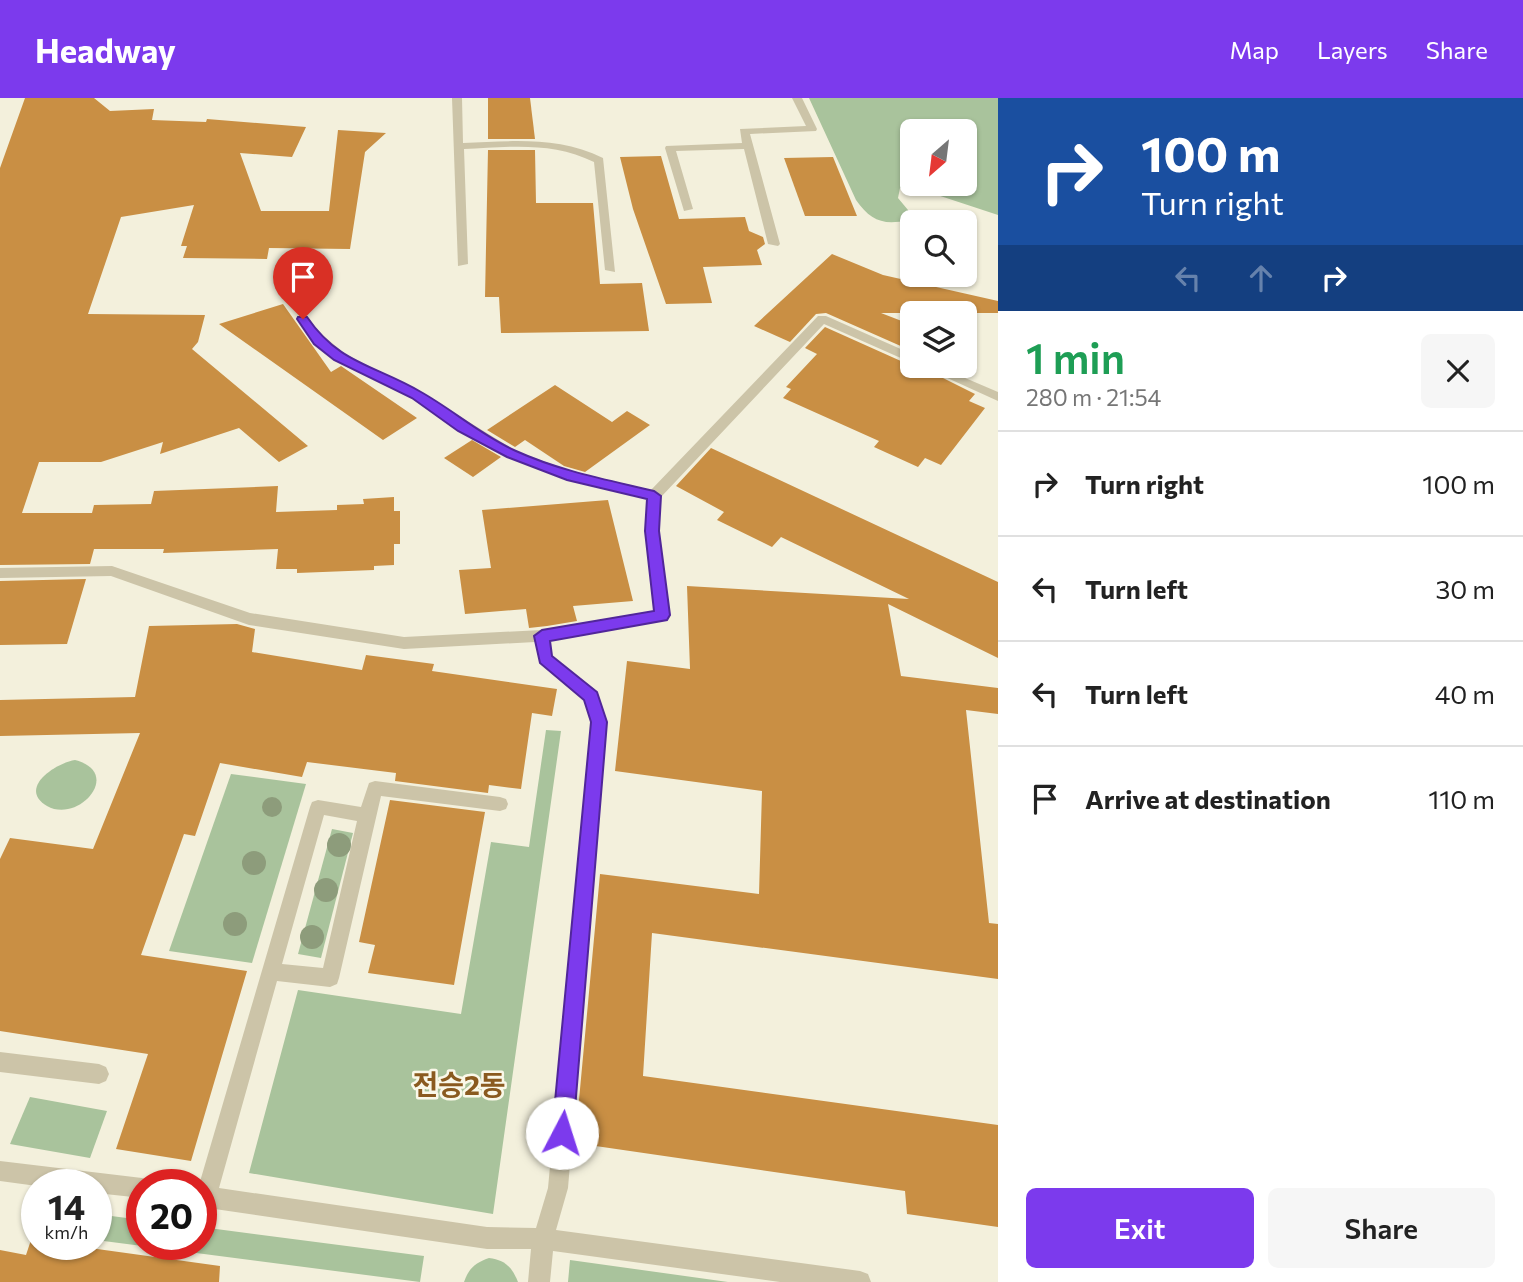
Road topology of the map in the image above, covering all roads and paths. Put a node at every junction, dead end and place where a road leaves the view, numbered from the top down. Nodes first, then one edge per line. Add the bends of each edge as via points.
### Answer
1 (457, 98) edge
2 (797, 98) edge
3 (458, 146) junction
4 (747, 146) junction
5 (688, 209) dead end
6 (774, 244) dead end
7 (462, 264) dead end
8 (611, 270) dead end
9 (303, 319) dead end
10 (900, 354) edge
11 (955, 378) edge
12 (998, 397) edge
13 (654, 496) junction
14 (0, 573) edge
15 (542, 636) junction
16 (500, 804) dead end
17 (367, 815) junction
18 (272, 972) junction
19 (1, 1066) edge
20 (99, 1074) dead end
21 (212, 1169) edge
22 (0, 1171) edge
23 (126, 1186) edge
24 (217, 1198) edge
25 (543, 1239) junction
26 (539, 1282) edge
27 (860, 1282) edge

1 - 3 lane
2 - 4 lane via 812,129 744,131
3 - 7 lane
3 - 8 lane via 560,144 582,149 599,160
4 - 5 lane via 670,148
4 - 6 lane
9 - 13 lane via 318,342 338,357 416,395 511,454 572,476
10 - 13 lane via 822,319
11 - 12 lane
13 - 15 lane via 652,531 662,615
14 - 15 lane via 112,570 249,619 404,643
15 - 25 lane via 545,659 592,696 599,722 558,1188
16 - 17 lane via 375,788
17 - 18 lane via 318,807
17 - 18 lane via 330,978
18 - 21 lane
19 - 20 lane
22 - 23 lane
24 - 25 lane via 487,1238
25 - 26 lane
25 - 27 lane

